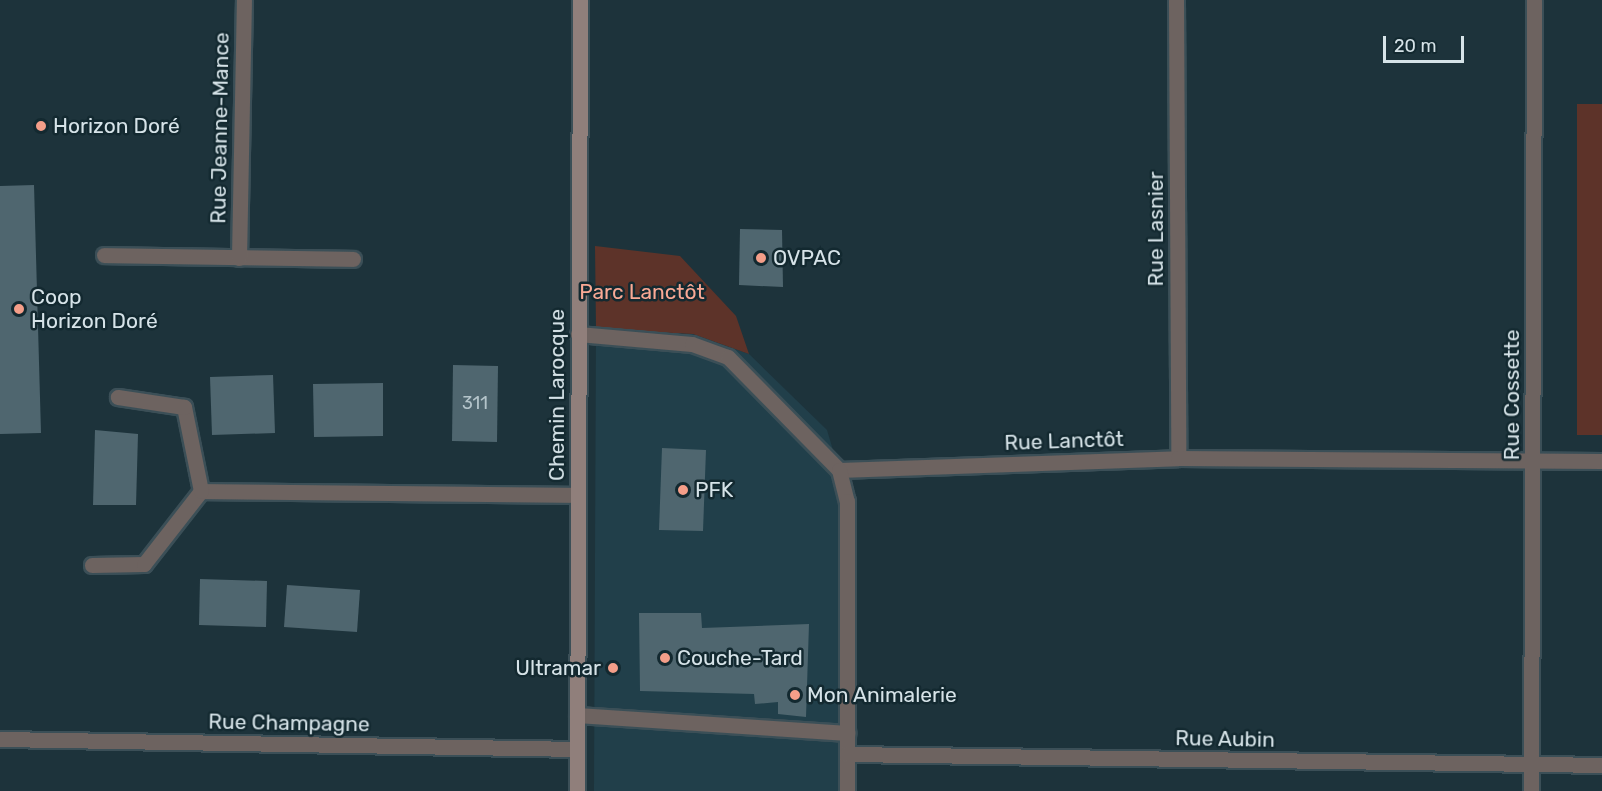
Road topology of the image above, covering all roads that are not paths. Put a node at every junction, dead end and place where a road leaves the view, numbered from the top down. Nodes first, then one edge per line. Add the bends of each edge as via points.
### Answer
1 (244, 0) edge
2 (580, 0) edge
3 (1176, 0) edge
4 (1534, 0) edge
5 (104, 255) dead end
6 (238, 258) junction
7 (352, 260) dead end
8 (578, 334) junction
9 (118, 397) dead end
10 (1178, 458) junction
11 (1532, 461) junction
12 (1602, 461) edge
13 (839, 470) junction
14 (201, 491) junction
15 (578, 495) junction
16 (92, 565) dead end
17 (577, 715) junction
18 (847, 733) junction
19 (0, 740) edge
20 (577, 749) junction
21 (847, 754) junction
22 (1531, 765) junction
23 (1602, 765) edge
24 (577, 791) edge
25 (847, 791) edge
26 (1531, 791) edge

1 - 6 street, Rue Jeanne-Mance
2 - 8 main road, Chemin Larocque
3 - 10 street, Rue Lasnier
4 - 11 street, Rue Cossette
5 - 6 street
6 - 7 street
8 - 13 street via 692,344 728,357
8 - 15 main road, Chemin Larocque
9 - 14 street via 184,407
10 - 11 street, Rue Lanctôt
10 - 13 street, Rue Lanctôt
11 - 12 street, Rue Lanctôt
11 - 22 street, Rue Cossette
13 - 18 street via 847,501
14 - 15 street
14 - 16 street via 144,564
15 - 17 main road, Chemin Larocque
17 - 18 street
17 - 20 main road, Chemin Larocque
18 - 21 street
19 - 20 street, Rue Champagne
20 - 24 main road, Chemin Larocque
21 - 22 street, Rue Aubin
21 - 25 street
22 - 23 street, Rue Aubin
22 - 26 street, Rue Cossette

